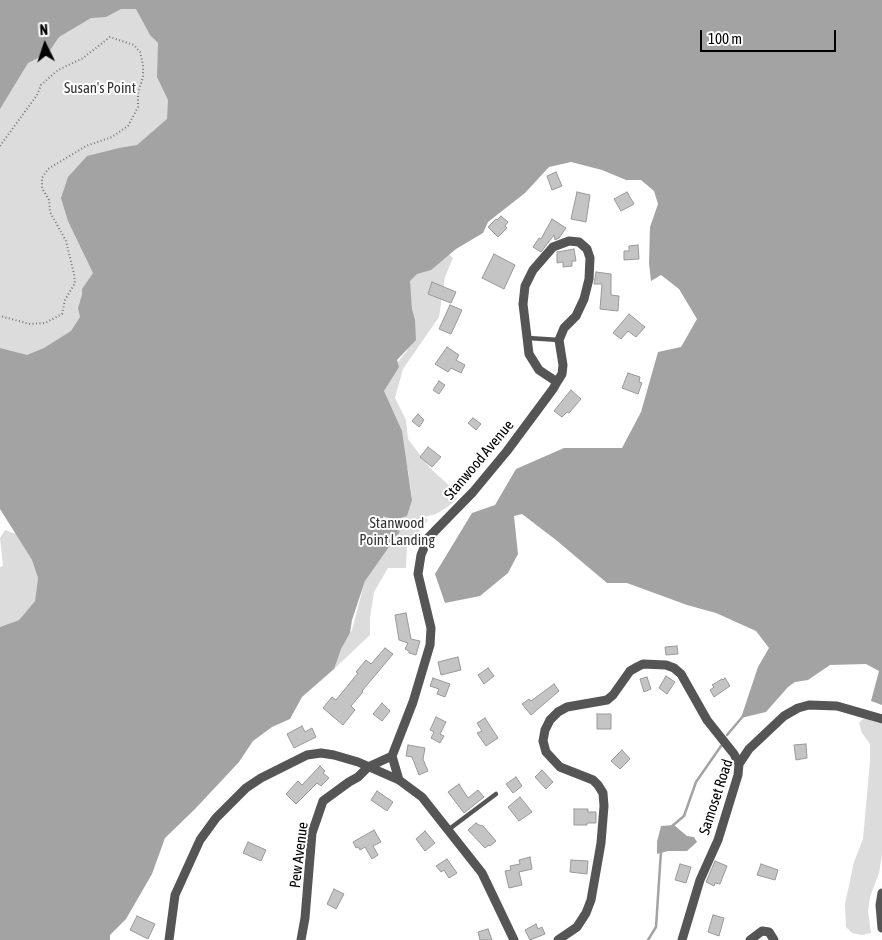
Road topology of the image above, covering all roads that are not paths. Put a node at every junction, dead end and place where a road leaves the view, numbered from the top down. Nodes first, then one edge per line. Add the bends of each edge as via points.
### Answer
1 (526, 338) junction
2 (559, 340) junction
3 (557, 382) junction
4 (882, 719) edge
5 (392, 756) junction
6 (739, 764) junction
7 (368, 767) junction
8 (400, 780) junction
9 (496, 794) dead end
10 (448, 830) junction
11 (882, 893) edge
12 (882, 928) edge
13 (169, 940) edge
14 (301, 940) edge
15 (514, 940) edge
16 (558, 940) edge
17 (682, 940) edge
18 (750, 940) edge
19 (774, 940) edge

1 - 2 lane
1 - 2 street via 523,304 525,286 533,270 553,247 569,241 579,242 587,249 590,258 589,279 576,316 564,328
1 - 3 street via 529,354 539,370
2 - 3 street via 563,365
3 - 5 street, Stanwood Avenue via 508,451 428,538 420,555 418,574 430,628 430,644 413,702
4 - 6 street, Samoset Road via 837,706 798,708 769,728
5 - 7 street
5 - 8 street
6 - 16 street via 707,720 681,674 666,665 637,666 607,700 567,707 558,712 545,730 546,752 560,767 593,780 603,793 604,806 591,900 577,927
6 - 17 street, Samoset Road via 718,840 700,880
7 - 8 street
7 - 13 street via 334,755 307,755 246,788 216,818 200,840 175,895
7 - 14 street, Pew Avenue via 323,801 312,833
8 - 10 street via 422,797
9 - 10 lane
10 - 15 street via 482,873
11 - 12 street
18 - 19 street via 762,932 769,932

